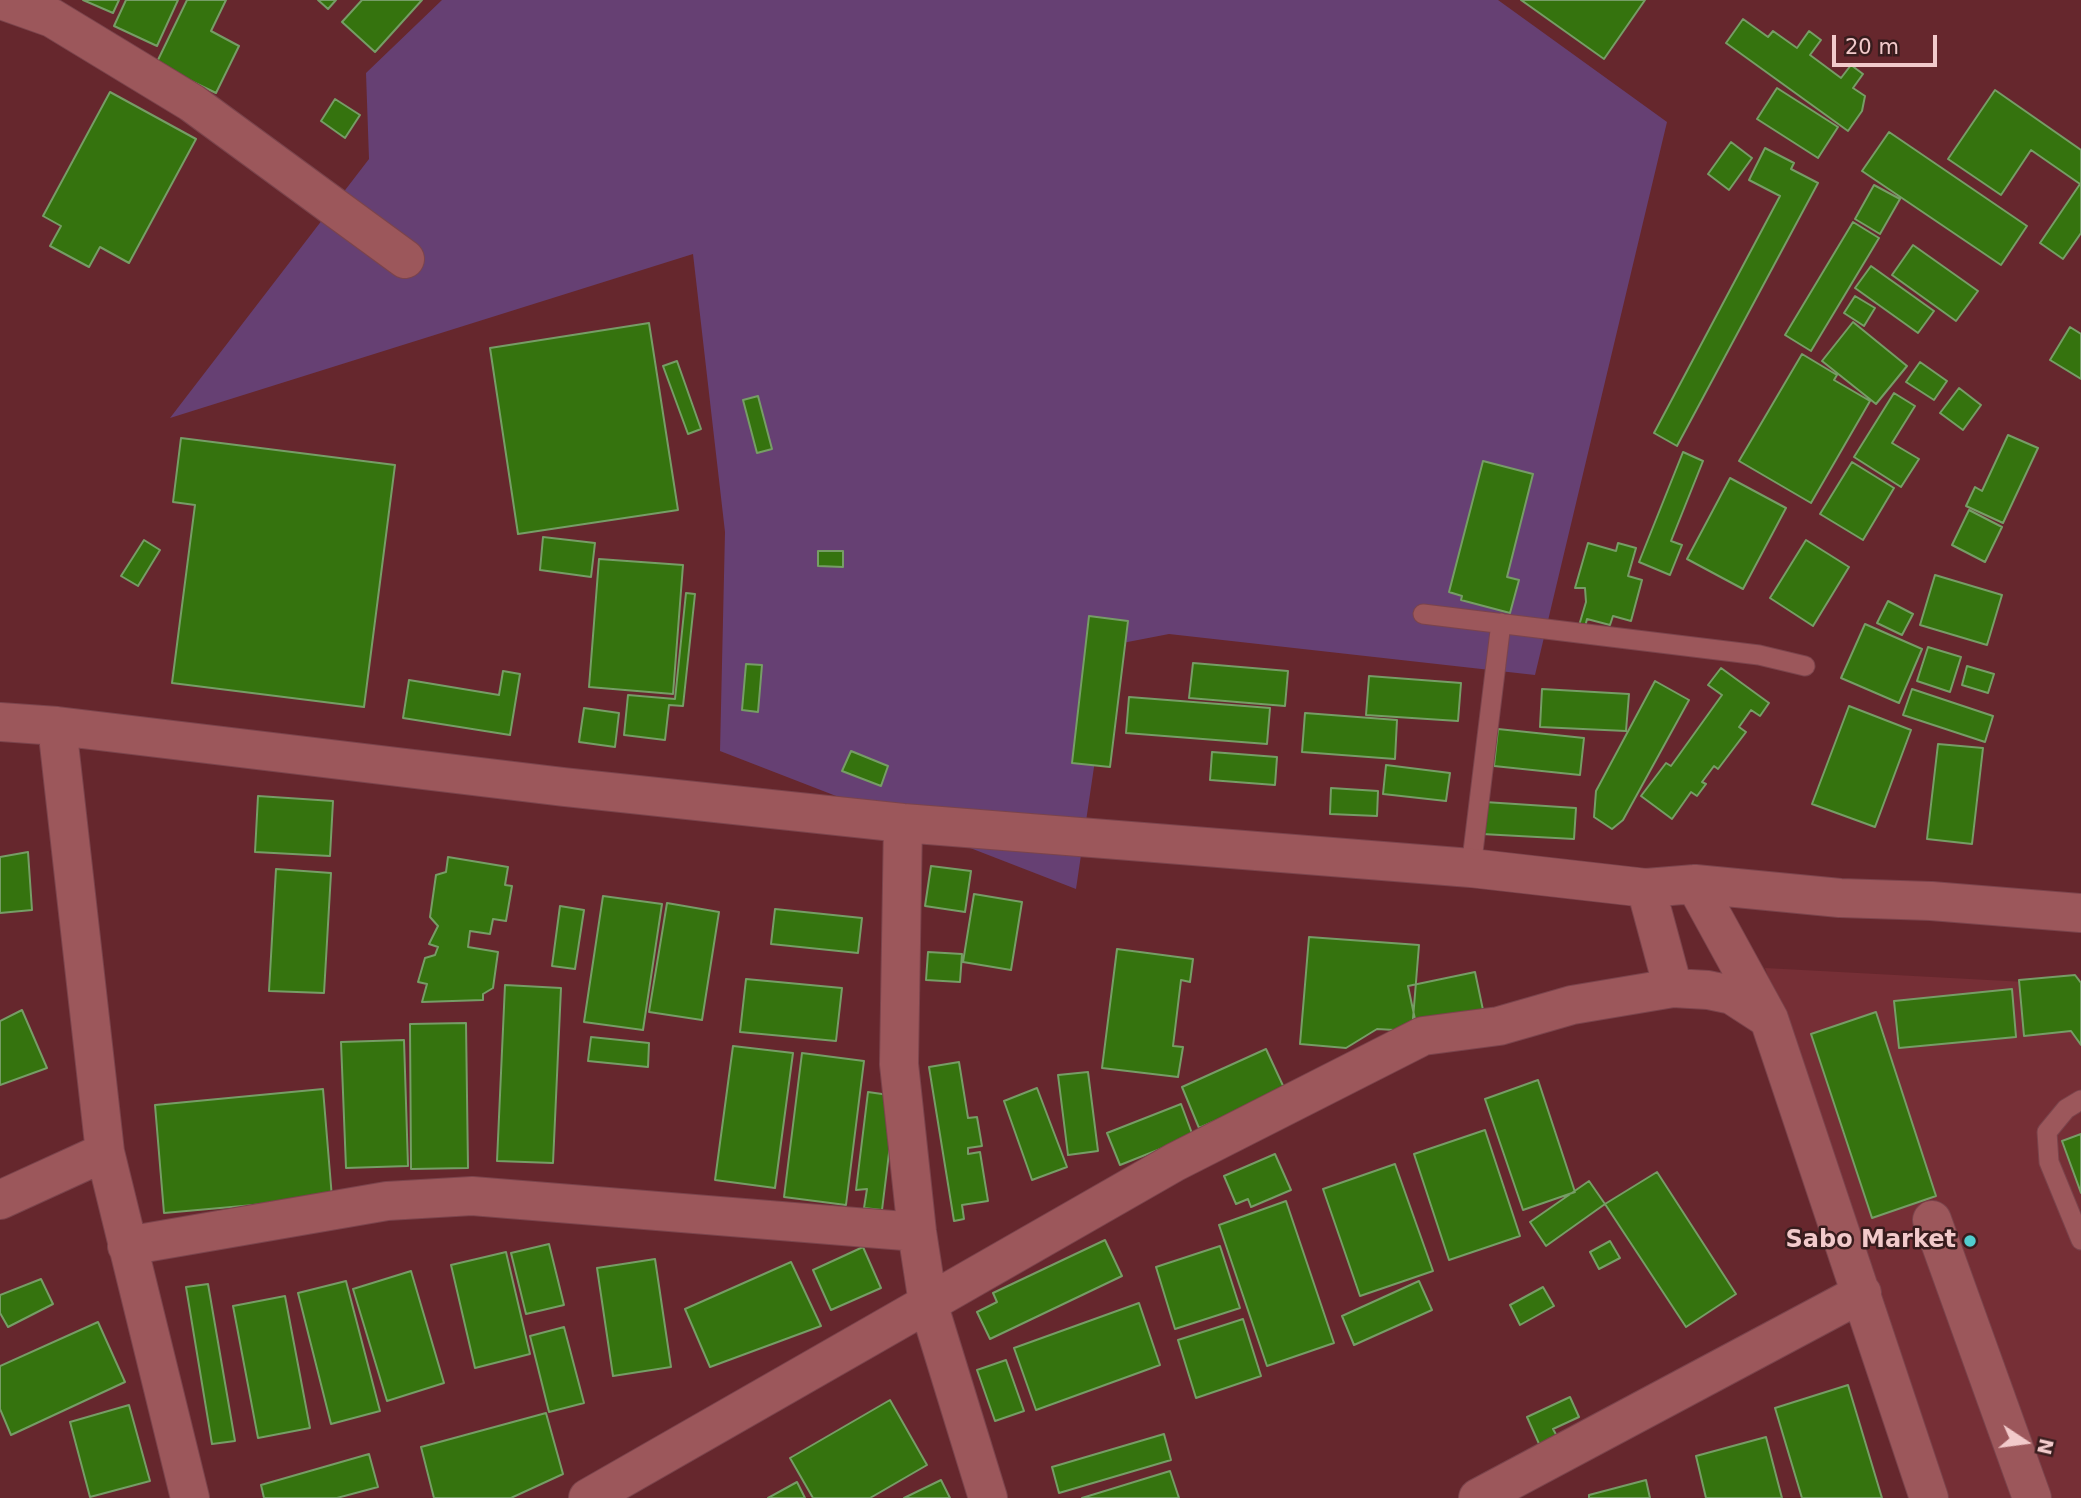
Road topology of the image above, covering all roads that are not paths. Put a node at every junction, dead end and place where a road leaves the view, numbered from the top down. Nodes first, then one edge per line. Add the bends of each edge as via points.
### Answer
1 (1, 0) edge
2 (405, 259) dead end
3 (1423, 614) dead end
4 (1501, 624) junction
5 (1805, 666) dead end
6 (0, 722) edge
7 (57, 726) junction
8 (903, 823) junction
9 (1471, 868) junction
10 (1695, 884) junction
11 (1646, 888) junction
12 (2081, 914) edge
13 (1673, 988) junction
14 (1769, 1019) junction
15 (2081, 1100) edge
16 (104, 1152) junction
17 (0, 1200) edge
18 (1932, 1220) dead end
19 (916, 1232) junction
20 (2081, 1240) edge
21 (127, 1246) junction
22 (1861, 1293) junction
23 (929, 1303) junction
24 (602, 1494) edge
25 (190, 1498) edge
26 (988, 1498) edge
27 (1478, 1498) edge
28 (1929, 1498) edge
29 (2032, 1498) edge

1 - 2 street via 52,18 192,103
3 - 4 lane
4 - 5 lane via 1759,655
4 - 9 lane
6 - 7 street
7 - 8 street
7 - 16 street
8 - 9 street
8 - 19 street via 899,1064
9 - 11 street
10 - 11 street
10 - 12 street
10 - 14 street
11 - 13 street
13 - 14 street via 1732,995
13 - 23 street via 1572,1005 1499,1026 1423,1036 1175,1162
14 - 22 street
15 - 20 lane via 2066,1109 2047,1132 2049,1162
16 - 17 street
16 - 21 street
18 - 29 street
19 - 21 street via 472,1196 387,1201
19 - 23 street
21 - 25 street
22 - 27 street
22 - 28 street
23 - 24 street
23 - 26 street

